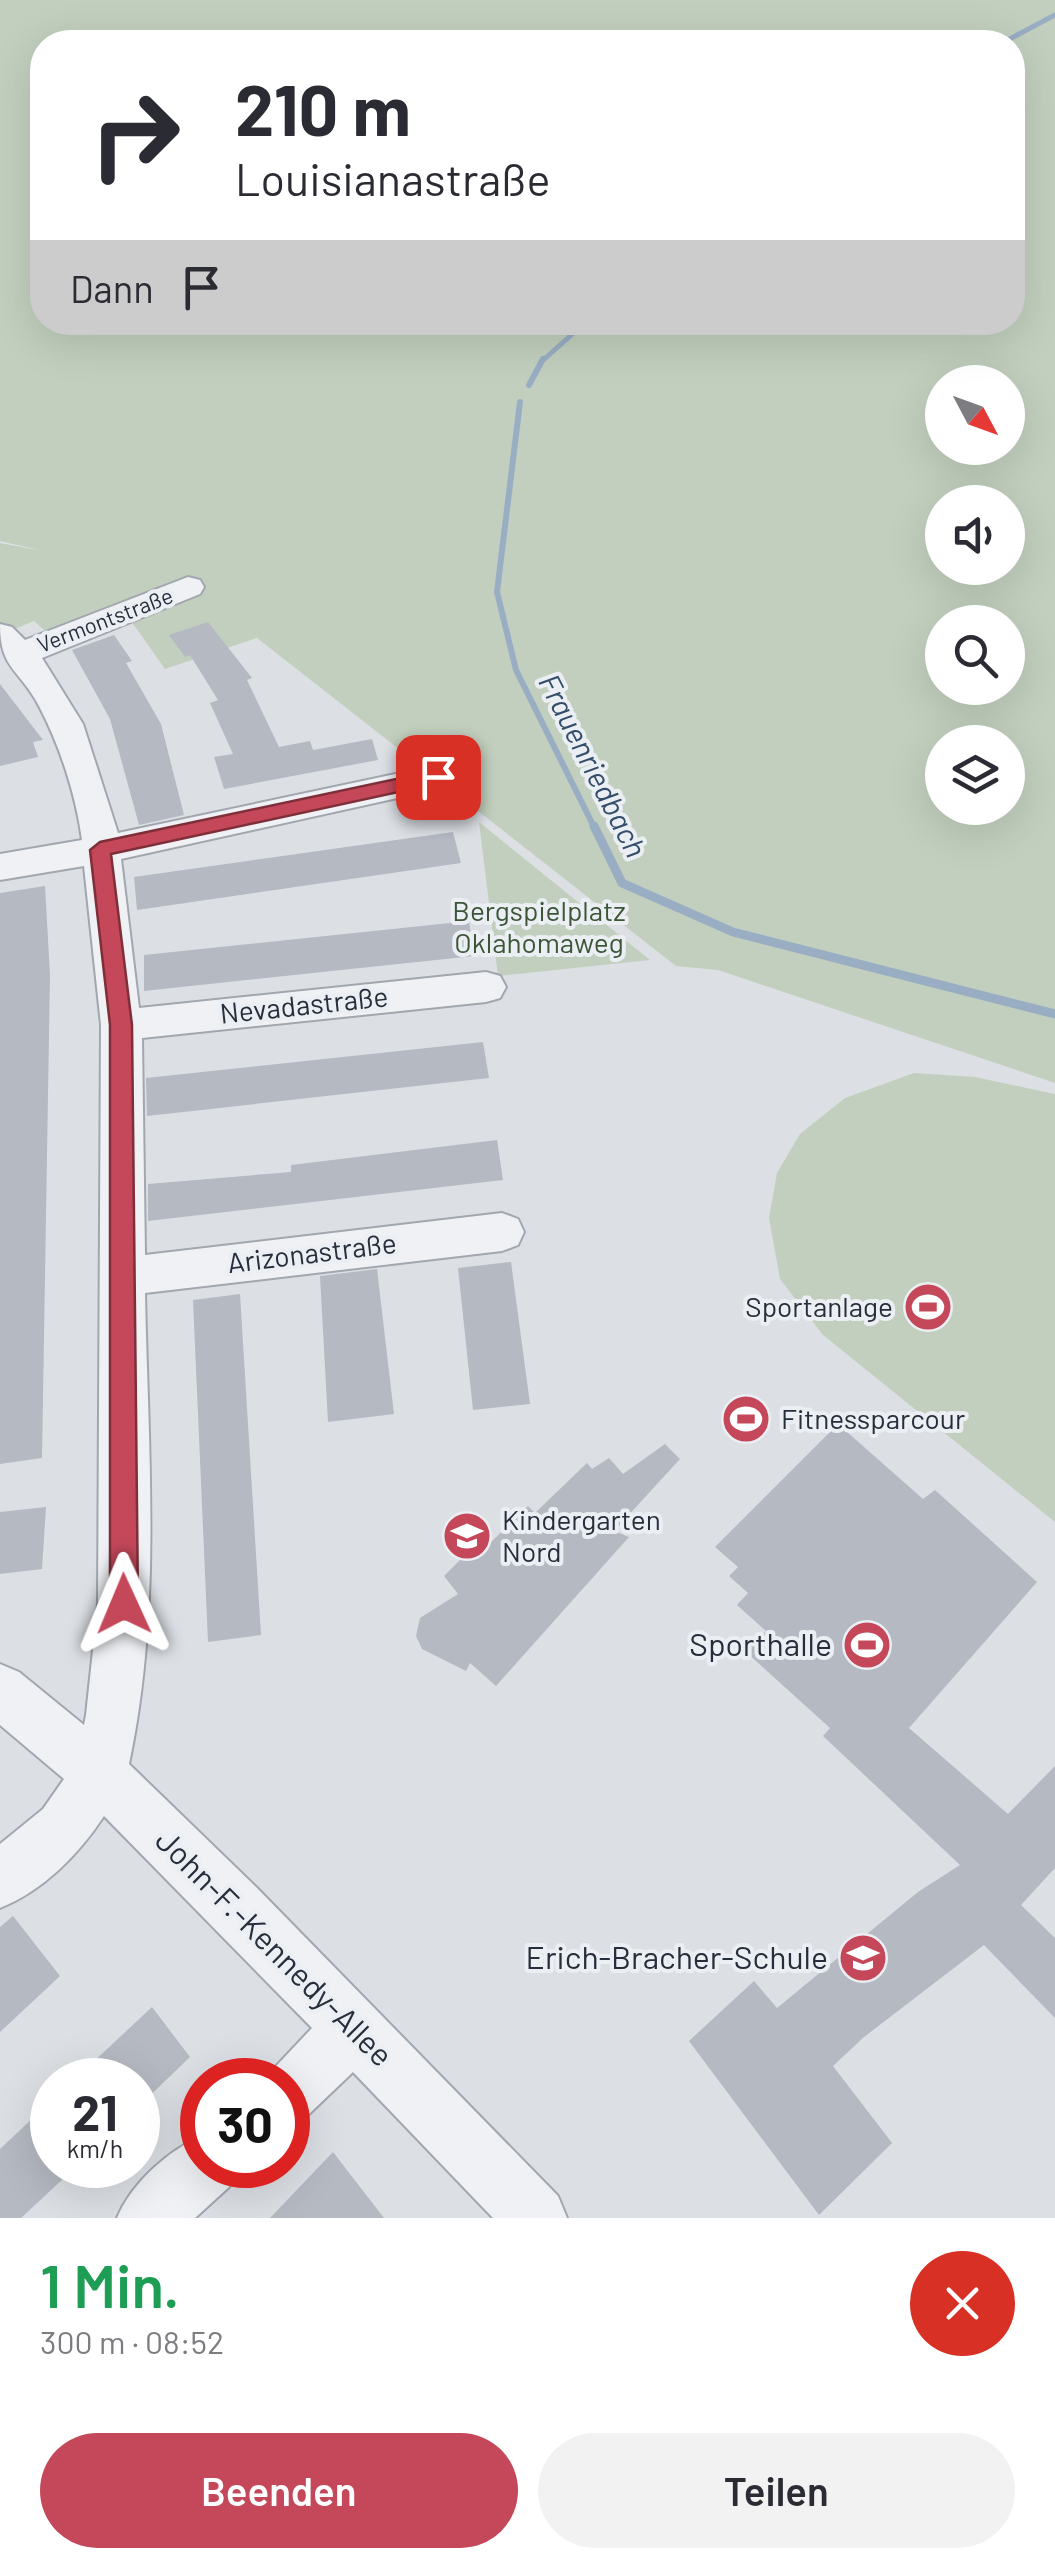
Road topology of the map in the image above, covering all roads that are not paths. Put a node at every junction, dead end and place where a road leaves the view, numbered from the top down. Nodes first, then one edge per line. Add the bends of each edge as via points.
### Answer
1 (188, 588) dead end
2 (10, 644) edge
3 (438, 777) dead end
4 (100, 850) junction
5 (0, 867) edge
6 (486, 987) dead end
7 (121, 1025) junction
8 (502, 1232) dead end
9 (122, 1276) junction
10 (0, 1690) edge
11 (100, 1774) junction
12 (0, 1880) edge
13 (351, 2027) junction
14 (310, 2073) edge
15 (181, 2188) edge
16 (148, 2218) edge
17 (536, 2218) edge

1 - 2 street, Vermontstraße
2 - 4 street, Vermontstraße via 42,677 75,740
3 - 4 street
4 - 5 street
4 - 7 street, Vermontstraße
6 - 7 street, Nevadastraße
7 - 9 street, Vermontstraße
8 - 9 street, Arizonastraße
9 - 11 street, Vermontstraße via 124,1604
10 - 11 street, John-F.-Kennedy-Allee
11 - 12 street via 63,1829
11 - 13 street, John-F.-Kennedy-Allee
13 - 14 street
13 - 17 street, John-F.-Kennedy-Allee
15 - 16 street

